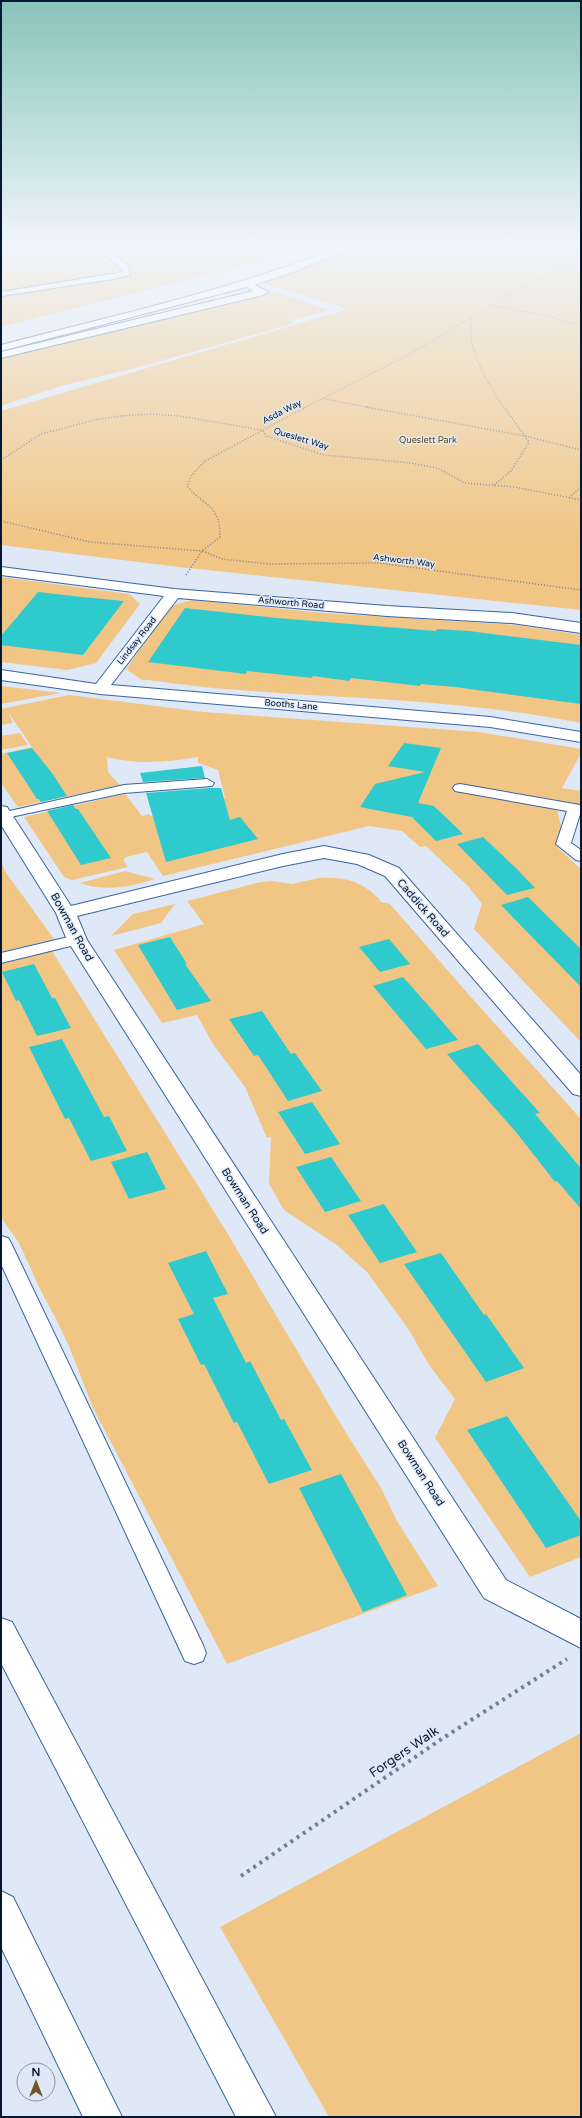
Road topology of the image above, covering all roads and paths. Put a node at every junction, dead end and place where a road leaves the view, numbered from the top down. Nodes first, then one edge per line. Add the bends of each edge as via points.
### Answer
1 (13, 345) edge
2 (42, 345) edge
3 (423, 345) edge
4 (472, 345) edge
5 (1, 348) edge
6 (1, 355) edge
7 (324, 399) junction
8 (262, 430) junction
9 (525, 436) junction
10 (581, 450) edge
11 (1, 460) edge
12 (494, 485) junction
13 (581, 486) edge
14 (569, 498) junction
15 (581, 500) edge
16 (1, 520) edge
17 (202, 551) junction
18 (1, 571) edge
19 (581, 590) edge
20 (174, 594) junction
21 (581, 628) edge
22 (1, 675) edge
23 (100, 689) junction
24 (581, 737) edge
25 (207, 783) dead end
26 (460, 788) dead end
27 (3, 813) edge
28 (581, 857) edge
29 (66, 913) junction
30 (77, 940) junction
31 (1, 958) edge
32 (581, 1089) edge
33 (1, 1243) edge
34 (1, 1632) edge
35 (578, 1645) edge
36 (194, 1653) dead end
37 (241, 1876) dead end
38 (1, 1909) edge
39 (103, 2117) edge
40 (257, 2117) edge

1 - 5 main road
2 - 6 main road
3 - 7 path, Asda Way
4 - 9 path via 496,396
7 - 8 path, Asda Way
7 - 9 path
8 - 11 path, Queslett Way via 179,416 120,416 41,434
8 - 12 path, Queslett Way via 266,436 324,455 411,463 437,468 465,483
8 - 17 path, Asda Way via 205,461 190,476 187,486 193,495 214,507 221,522 220,537
9 - 10 path
9 - 12 path via 529,442 519,459 511,471
12 - 14 path, Queslett Way
13 - 14 path
14 - 15 path, Queslett Way
16 - 17 path via 90,542
17 - 19 path, Ashworth Way via 222,559 270,564 379,563
17 - 20 path, Asda Way
18 - 20 main road, Ashworth Road
20 - 21 main road, Ashworth Road via 512,618
20 - 23 main road, Lindsay Road
22 - 23 main road, Booths Lane
23 - 24 main road, Booths Lane via 490,722
25 - 27 lane via 124,789
26 - 28 lane via 575,808 563,844
27 - 29 main road, Bowman Road
29 - 30 main road, Bowman Road
29 - 32 main road, Caddick Road via 324,852 362,859 392,872
30 - 31 lane
30 - 35 main road, Bowman Road via 495,1589
33 - 36 lane
34 - 40 main road
35 - 37 path, Forgers Walk
38 - 39 main road

